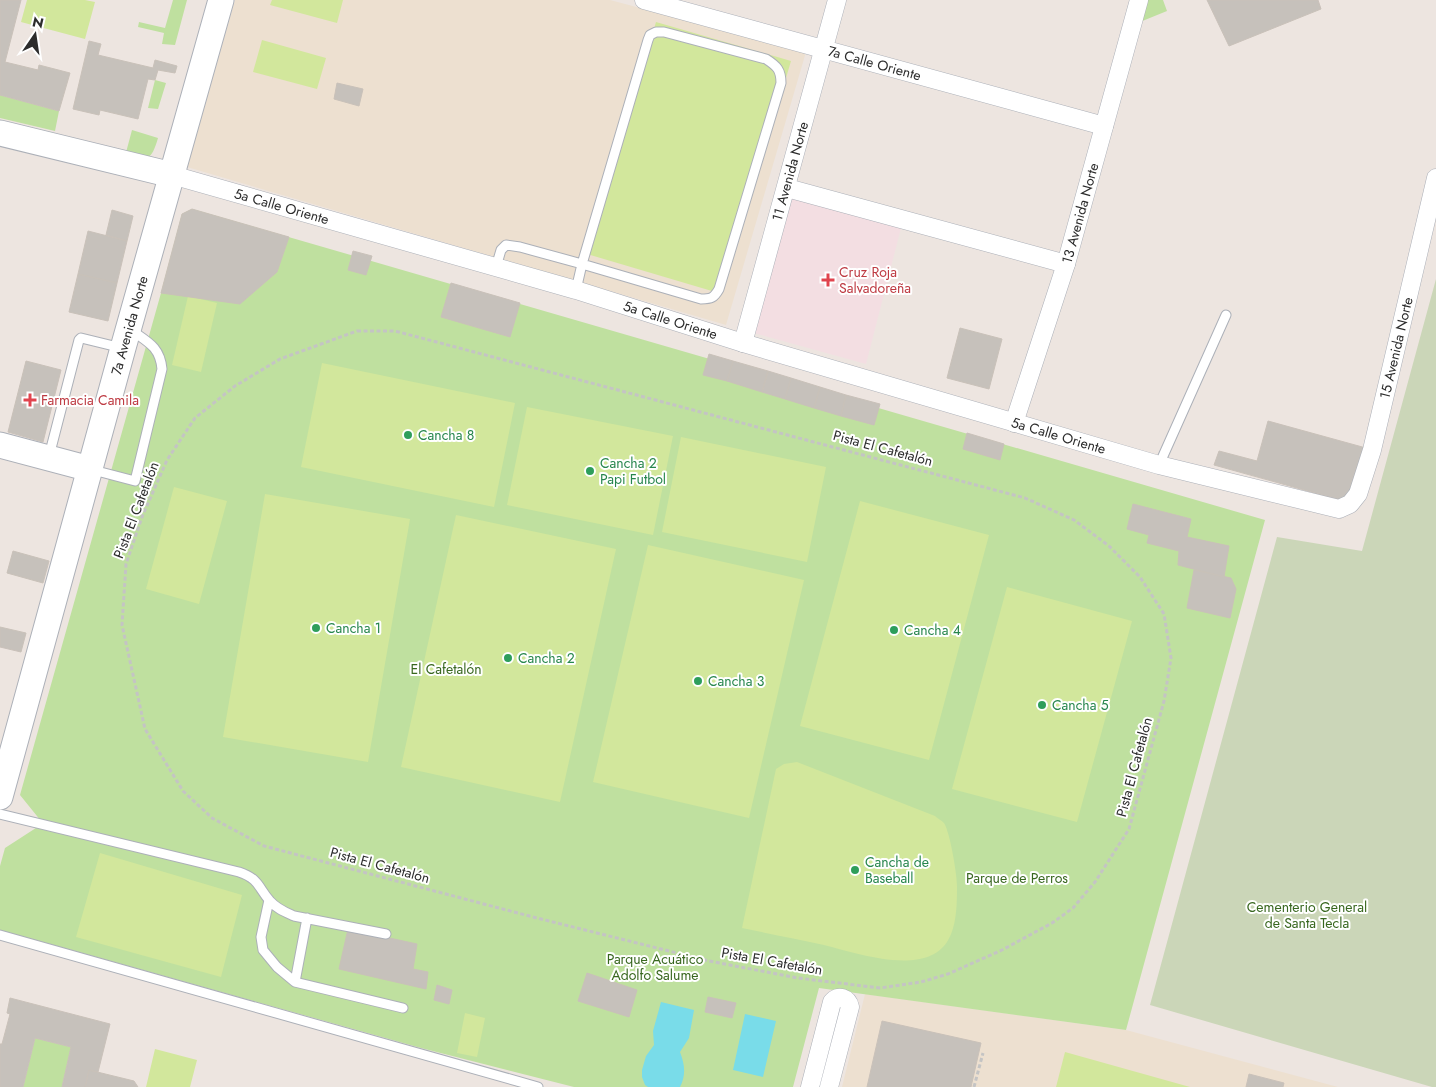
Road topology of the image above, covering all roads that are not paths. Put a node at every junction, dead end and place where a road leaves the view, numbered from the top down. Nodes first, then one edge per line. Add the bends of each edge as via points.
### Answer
1 (221, 0) edge
2 (644, 0) edge
3 (837, 0) edge
4 (1139, 0) edge
5 (824, 49) junction
6 (1104, 126) junction
7 (0, 133) edge
8 (172, 175) junction
9 (1436, 178) edge
10 (786, 188) junction
11 (582, 264) junction
12 (1066, 264) junction
13 (496, 267) junction
14 (576, 290) junction
15 (1226, 315) dead end
16 (126, 338) junction
17 (743, 343) junction
18 (1014, 423) junction
19 (0, 445) edge
20 (49, 458) junction
21 (1159, 465) junction
22 (90, 469) junction
23 (1339, 508) joint
24 (6, 754) edge
25 (0, 797) edge
26 (0, 814) edge
27 (270, 900) junction
28 (308, 918) junction
29 (386, 934) dead end
30 (0, 935) edge
31 (295, 982) junction
32 (403, 1008) dead end
33 (538, 1087) edge
34 (810, 1087) edge
35 (829, 1087) edge

1 - 8 street, 7a Avenida Norte
2 - 5 street, 7a Calle Oriente
3 - 5 street, 11 Avenida Norte
4 - 6 street, 13 Avenida Norte
5 - 6 street, 7a Calle Oriente
5 - 10 street, 11 Avenida Norte
6 - 12 street, 13 Avenida Norte
7 - 8 street, 5a Calle Oriente
8 - 13 street, 5a Calle Oriente
8 - 16 street, 7a Avenida Norte
9 - 23 street, 15 Avenida Norte via 1372,450 1358,494 1350,504
10 - 12 street
10 - 17 street, 11 Avenida Norte
11 - 11 lane via 650,35 664,32 766,60 776,66 781,73 781,84 715,296 701,299
11 - 13 lane via 506,245
11 - 14 lane
12 - 18 street, 13 Avenida Norte
13 - 14 street, 5a Calle Oriente
14 - 17 street, 5a Calle Oriente
15 - 21 lane
16 - 20 lane via 79,340
16 - 22 street, 7a Avenida Norte
16 - 22 lane via 155,347 162,369 135,481
17 - 18 street, 5a Calle Oriente
18 - 21 street, 5a Calle Oriente
19 - 20 street
20 - 22 street
21 - 23 street, 5a Calle Oriente
22 - 24 street, 7a Avenida Norte
24 - 25 street, 7a Avenida Norte
26 - 27 lane via 239,872 257,882
27 - 28 lane via 281,910
27 - 31 lane via 261,937 263,950
28 - 29 lane
28 - 31 lane
30 - 33 lane
31 - 32 lane
34 - 35 street via 832,1002 839,997 849,1002 850,1007

